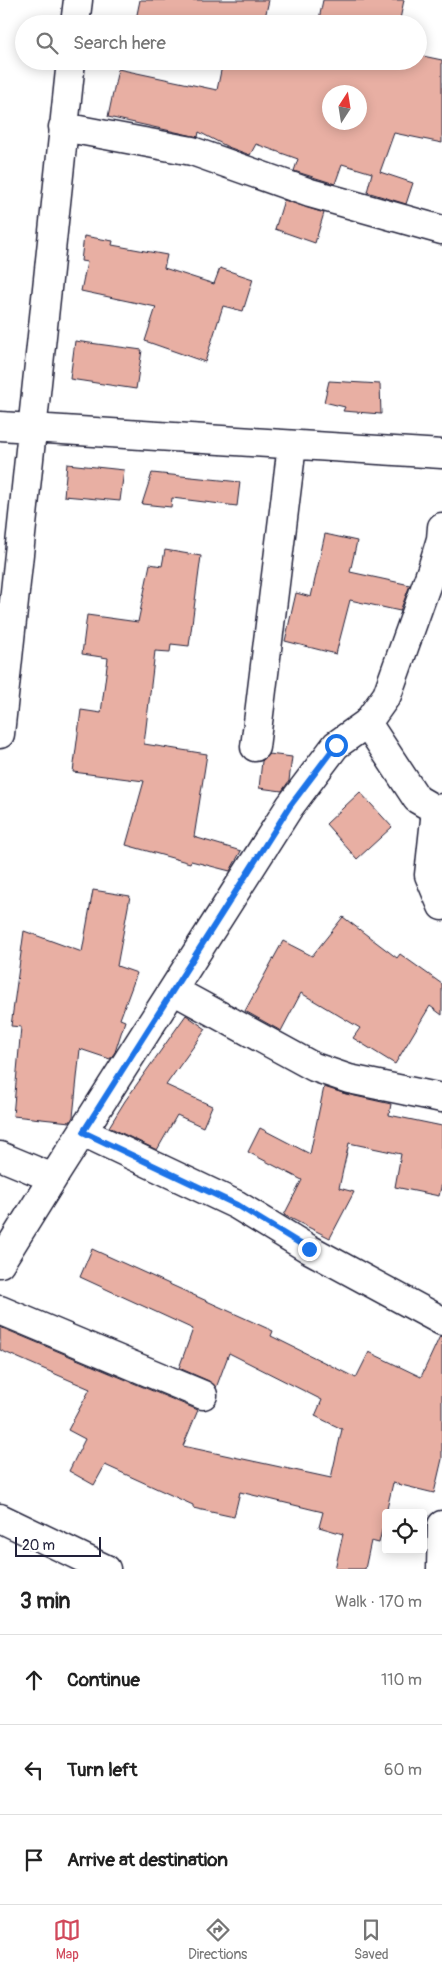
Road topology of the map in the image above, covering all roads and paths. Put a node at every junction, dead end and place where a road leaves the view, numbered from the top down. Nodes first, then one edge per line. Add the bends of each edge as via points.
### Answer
1 (78, 0) edge
2 (76, 15) edge
3 (70, 70) edge
4 (63, 127) junction
5 (442, 230) edge
6 (0, 426) edge
7 (32, 429) junction
8 (292, 444) junction
9 (442, 454) edge
10 (442, 535) edge
11 (367, 723) junction
12 (0, 734) edge
13 (255, 748) dead end
14 (439, 809) edge
15 (442, 906) edge
16 (173, 990) junction
17 (442, 1098) edge
18 (83, 1132) junction
19 (0, 1156) edge
20 (53, 1178) junction
21 (0, 1263) edge
22 (0, 1310) edge
23 (442, 1321) edge
24 (203, 1395) dead end
25 (0, 1518) edge
26 (442, 1524) edge
27 (106, 1569) edge
28 (440, 1569) edge

1 - 2 street
3 - 4 street
4 - 5 street via 192,150 310,193
4 - 7 street
6 - 7 street
7 - 8 street
7 - 12 street
8 - 9 street
8 - 13 street
10 - 11 street via 387,695
11 - 14 street via 417,799
11 - 16 street via 336,745 290,806
14 - 15 street via 429,875
16 - 17 street via 314,1066 349,1079
16 - 18 street
18 - 20 street
18 - 23 street via 237,1205 309,1249
19 - 20 street
20 - 21 street
22 - 24 street
25 - 27 street
26 - 28 street

